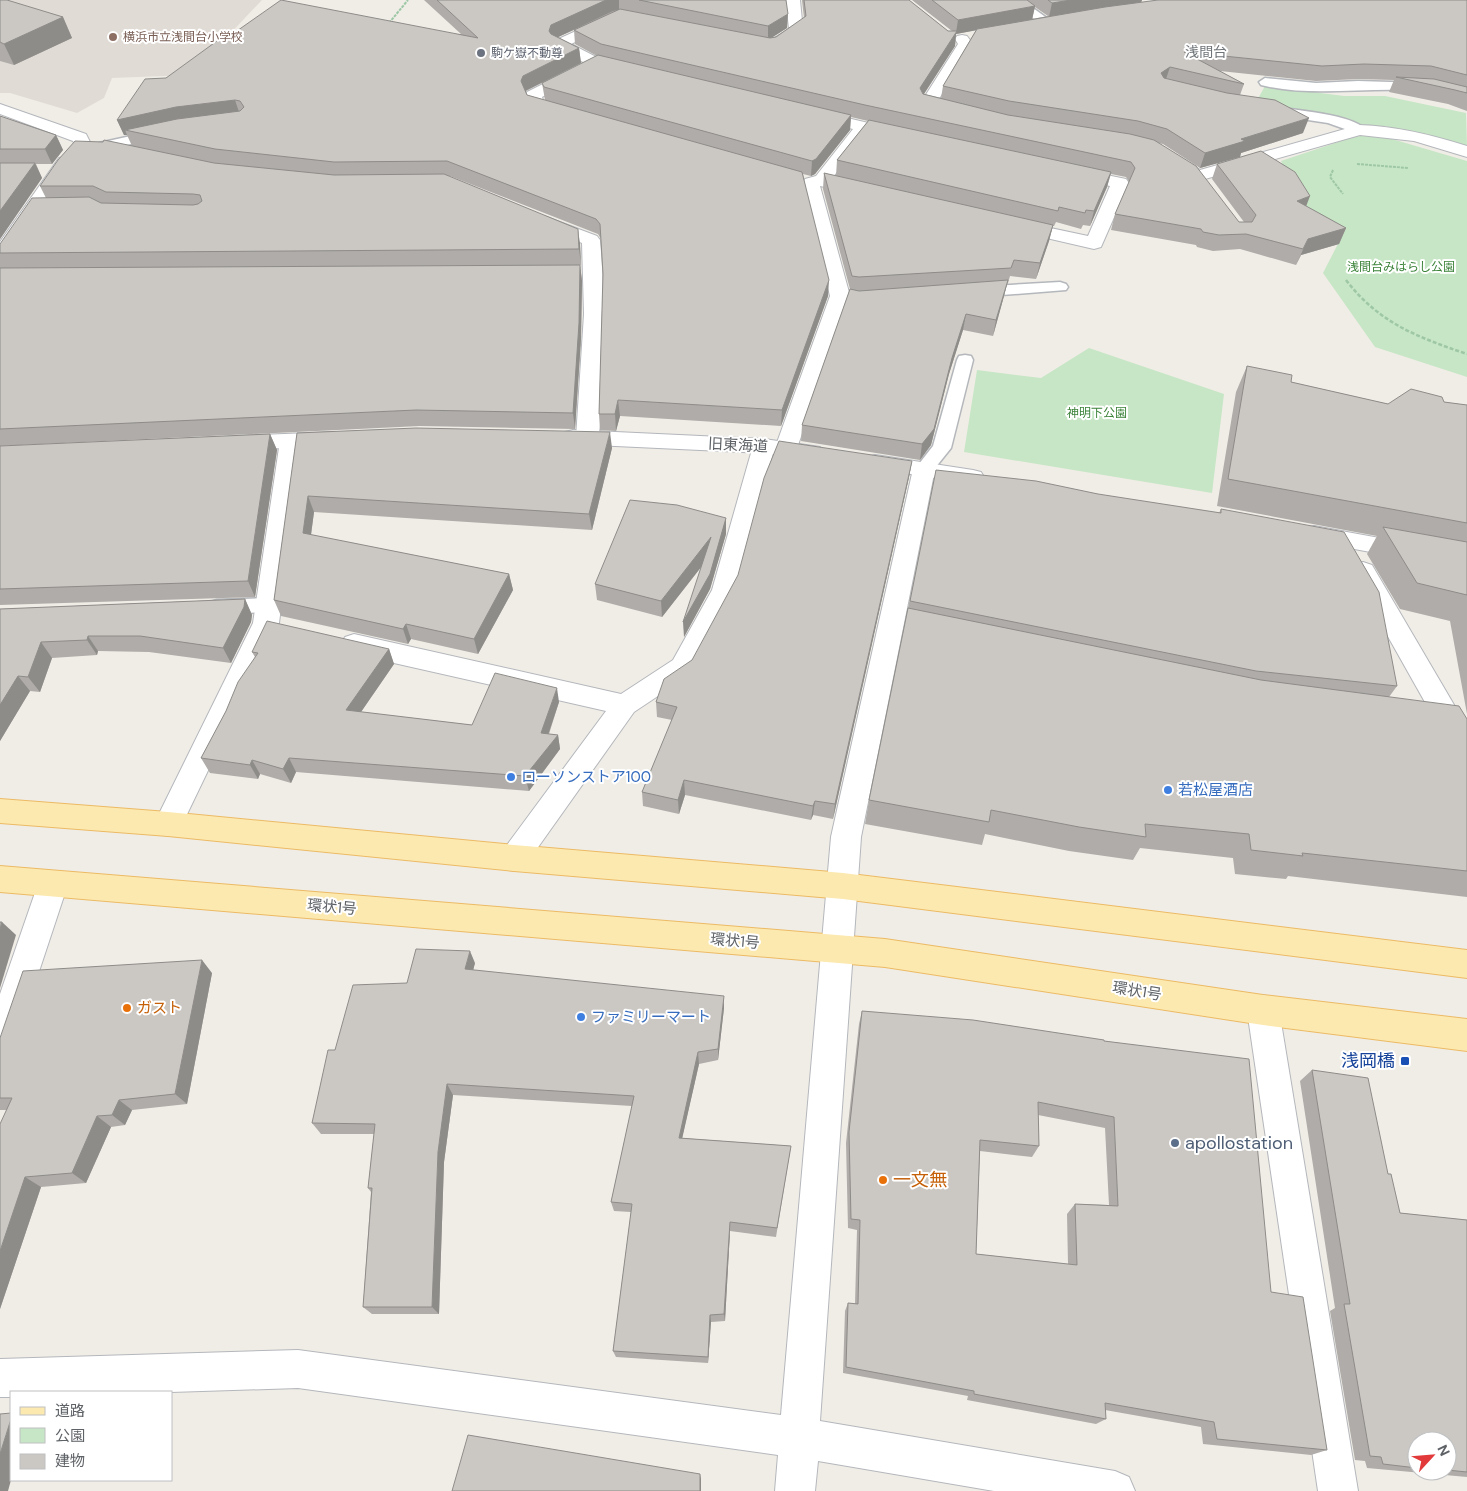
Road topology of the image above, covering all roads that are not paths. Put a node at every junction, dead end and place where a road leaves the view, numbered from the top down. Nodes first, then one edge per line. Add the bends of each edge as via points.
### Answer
1 (792, 0) edge
2 (1014, 0) edge
3 (619, 16) edge
4 (1066, 21) edge
5 (1049, 24) junction
6 (1030, 28) edge
7 (944, 35) edge
8 (981, 36) edge
9 (962, 39) junction
10 (762, 48) edge
11 (597, 63) junction
12 (616, 68) edge
13 (1265, 82) edge
14 (1467, 98) edge
15 (1258, 108) edge
16 (0, 109) edge
17 (796, 111) edge
18 (967, 114) edge
19 (574, 117) edge
20 (863, 127) junction
21 (1359, 130) junction
22 (172, 131) edge
23 (917, 139) edge
24 (82, 142) junction
25 (104, 146) junction
26 (1156, 150) edge
27 (1467, 152) edge
28 (143, 154) edge
29 (1055, 169) edge
30 (39, 171) edge
31 (58, 172) junction
32 (792, 177) edge
33 (816, 181) junction
34 (879, 193) edge
35 (32, 208) junction
36 (52, 208) edge
37 (529, 215) edge
38 (992, 220) edge
39 (7, 232) edge
40 (0, 255) edge
41 (594, 273) junction
42 (574, 274) edge
43 (1060, 287) dead end
44 (963, 293) edge
45 (965, 360) dead end
46 (548, 437) edge
47 (350, 438) edge
48 (587, 438) junction
49 (291, 441) junction
50 (213, 444) edge
51 (775, 447) junction
52 (924, 469) junction
53 (993, 480) edge
54 (1296, 531) edge
55 (1345, 540) junction
56 (1467, 562) edge
57 (199, 608) edge
58 (273, 619) junction
59 (332, 639) edge
60 (625, 705) junction
61 (1467, 752) edge
62 (0, 811) edge
63 (168, 824) junction
64 (514, 858) junction
65 (0, 879) edge
66 (53, 884) junction
67 (843, 886) junction
68 (837, 949) junction
69 (1467, 964) edge
70 (1264, 1010) junction
71 (1467, 1035) edge
72 (0, 1041) edge
73 (0, 1378) edge
74 (800, 1438) junction
75 (795, 1491) edge
76 (1115, 1491) edge
77 (1338, 1491) edge

1 - 10 street via 796,31
2 - 5 lane
3 - 11 street via 559,44
4 - 5 street
5 - 6 street
7 - 9 street via 952,41
8 - 9 street
9 - 18 street via 966,44 928,104
11 - 12 street
11 - 19 street via 533,94 537,106
13 - 14 lane via 1316,87 1424,87
15 - 21 lane via 1318,117 1349,124
16 - 24 street via 80,138
17 - 20 street
20 - 23 street
20 - 33 street
21 - 26 street via 1203,183
21 - 27 street via 1384,130 1425,138
22 - 25 lane
24 - 25 street
24 - 31 street
25 - 28 street
29 - 38 street via 1120,183 1094,244
30 - 31 street
31 - 35 street
32 - 33 street
33 - 34 street
33 - 51 street via 849,298
35 - 36 lane
35 - 39 street
37 - 41 street via 591,240
39 - 40 street
41 - 42 street
41 - 48 street via 594,343
43 - 44 lane
45 - 52 lane via 942,448
46 - 48 street, 旧東海道
47 - 49 street
48 - 51 street, 旧東海道
49 - 50 street
49 - 58 street
51 - 52 street, 旧東海道
51 - 60 street via 724,590 682,667
52 - 53 street, 旧東海道
52 - 67 street via 901,624 846,837
54 - 55 street
55 - 56 street
55 - 61 street via 1437,716
57 - 58 lane
58 - 63 street
59 - 60 street
60 - 64 street
62 - 63 main road
63 - 64 main road
64 - 67 main road
65 - 66 main road, 環状1号
66 - 68 main road, 環状1号
66 - 72 street
67 - 68 street
67 - 69 main road
68 - 70 main road, 環状1号 via 885,953
68 - 74 street
70 - 71 main road, 環状1号
70 - 77 street
73 - 74 street via 298,1369
74 - 75 street
74 - 76 street

